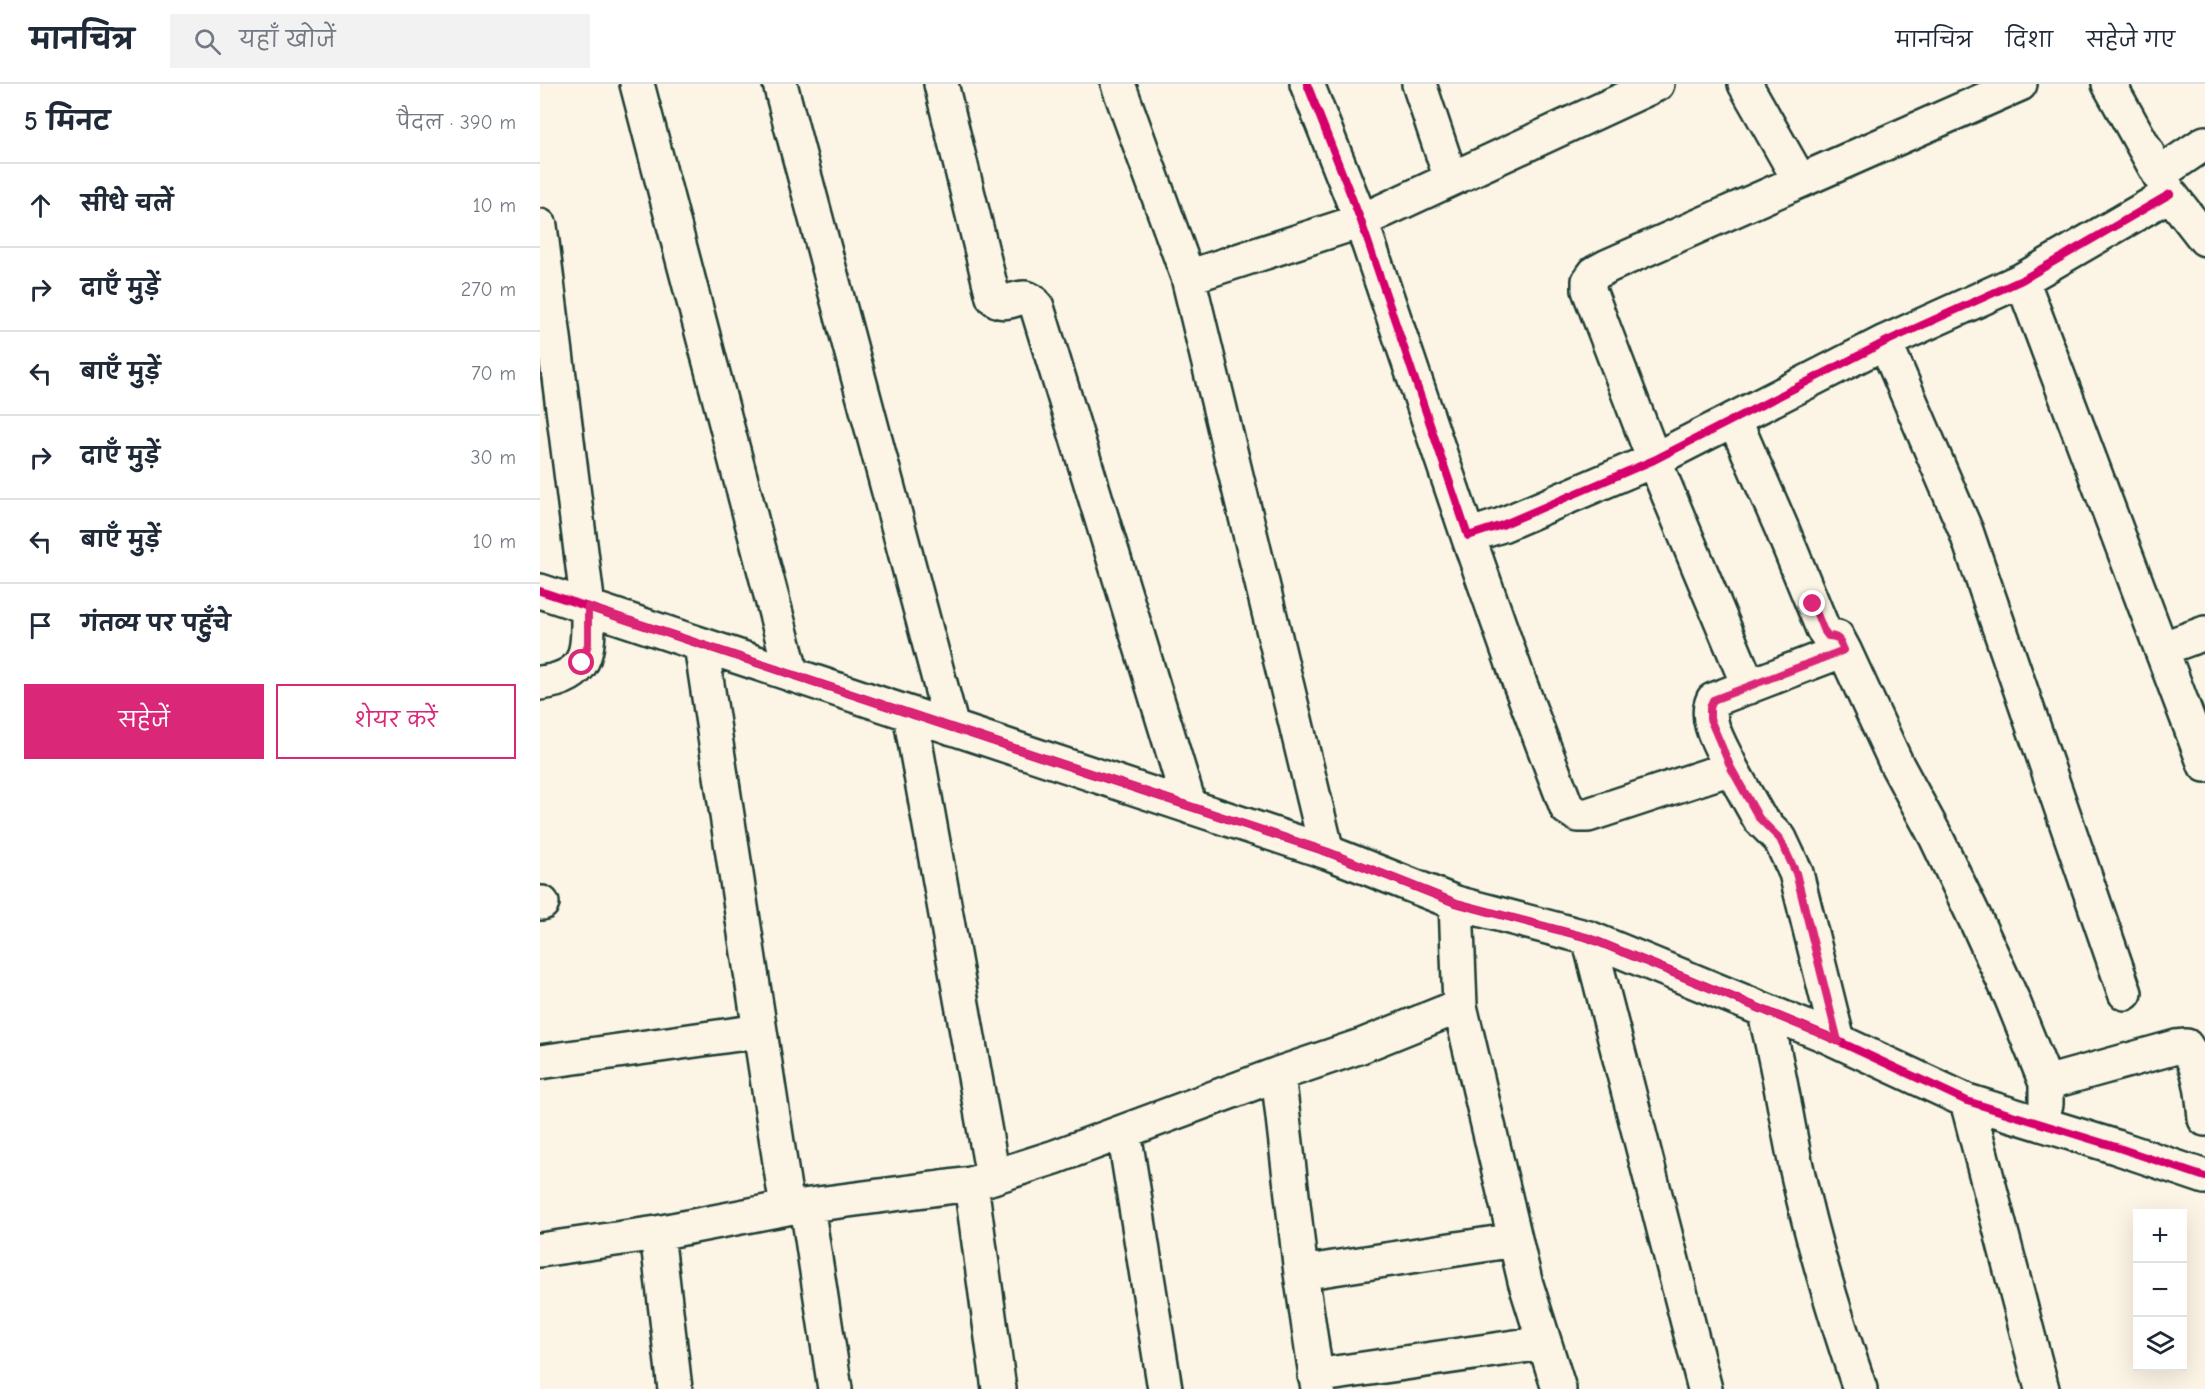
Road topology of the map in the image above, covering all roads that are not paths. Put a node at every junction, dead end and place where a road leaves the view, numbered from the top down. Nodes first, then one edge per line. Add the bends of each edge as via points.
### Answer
1 (637, 84) edge
2 (780, 84) edge
3 (941, 84) edge
4 (1118, 84) edge
5 (1307, 84) edge
6 (1419, 84) edge
7 (1657, 84) edge
8 (1745, 84) edge
9 (2020, 84) edge
10 (2109, 84) edge
11 (2205, 143) edge
12 (1451, 180) junction
13 (1800, 181) junction
14 (2164, 184) junction
15 (1362, 221) junction
16 (540, 226) edge
17 (2205, 239) edge
18 (1188, 277) junction
19 (2022, 280) junction
20 (1885, 342) junction
21 (1734, 419) junction
22 (1654, 460) junction
23 (1468, 536) junction
24 (540, 591) edge
25 (588, 607) junction
26 (2205, 633) edge
27 (701, 645) junction
28 (2161, 649) junction
29 (1844, 650) junction
30 (792, 675) junction
31 (540, 683) edge
32 (1749, 687) junction
33 (910, 714) junction
34 (952, 728) junction
35 (2205, 765) edge
36 (1731, 768) junction
37 (1190, 807) junction
38 (1328, 852) junction
39 (1456, 903) junction
40 (1589, 938) junction
41 (2125, 993) dead end
42 (1460, 1006) junction
43 (1764, 1010) junction
44 (760, 1031) junction
45 (1838, 1041) junction
46 (540, 1062) edge
47 (1278, 1074) junction
48 (2046, 1083) junction
49 (1967, 1101) junction
50 (2205, 1119) edge
51 (2045, 1125) junction
52 (1124, 1132) junction
53 (2205, 1177) edge
54 (982, 1181) junction
55 (797, 1207) junction
56 (657, 1233) junction
57 (1515, 1240) junction
58 (540, 1250) edge
59 (1301, 1273) junction
60 (1544, 1343) junction
61 (1317, 1382) edge
62 (675, 1389) edge
63 (835, 1389) edge
64 (999, 1389) edge
65 (1165, 1389) edge
66 (1559, 1389) edge
67 (1705, 1389) edge
68 (1860, 1389) edge
69 (2042, 1389) edge

1 - 30 street
2 - 34 street
3 - 37 street via 993,297 1004,302 1026,297 1037,307
4 - 18 street
5 - 15 street
6 - 12 street
7 - 12 street
8 - 13 street
9 - 13 street
10 - 14 street
11 - 14 street
12 - 15 street
13 - 22 street via 1608,266 1588,281
14 - 17 street
14 - 19 street
15 - 18 street
15 - 23 street
16 - 25 street
18 - 38 street
19 - 20 street
19 - 28 street
20 - 21 street
20 - 41 street via 1966,531
21 - 22 street
21 - 29 street via 1823,629 1828,636 1840,640
22 - 23 street
22 - 32 street
23 - 36 street via 1568,808 1578,815 1588,815
24 - 25 street
25 - 27 street
25 - 31 street via 588,644 582,663 573,674
26 - 28 street
27 - 30 street
27 - 44 street
28 - 35 street
29 - 32 street
29 - 48 street via 2012,999
30 - 33 street
32 - 36 street via 1713,700 1710,708 1710,719
33 - 34 street
33 - 54 street
34 - 37 street
36 - 45 street via 1759,818 1780,839 1796,873
37 - 38 street
38 - 39 street
39 - 40 street
39 - 42 street
40 - 43 street
40 - 67 street
42 - 47 street via 1360,1047
42 - 57 street
43 - 45 street
43 - 68 street via 1796,1167 1832,1305
44 - 46 street
44 - 55 street
45 - 49 street
47 - 52 street
47 - 59 street
48 - 50 street via 2186,1047 2193,1057
48 - 51 street
49 - 51 street
49 - 69 street
51 - 53 street
52 - 54 street
52 - 65 street
54 - 55 street
54 - 64 street
55 - 56 street
55 - 63 street
56 - 58 street
56 - 62 street
57 - 59 street
57 - 60 street
59 - 61 street
60 - 61 street
60 - 66 street

